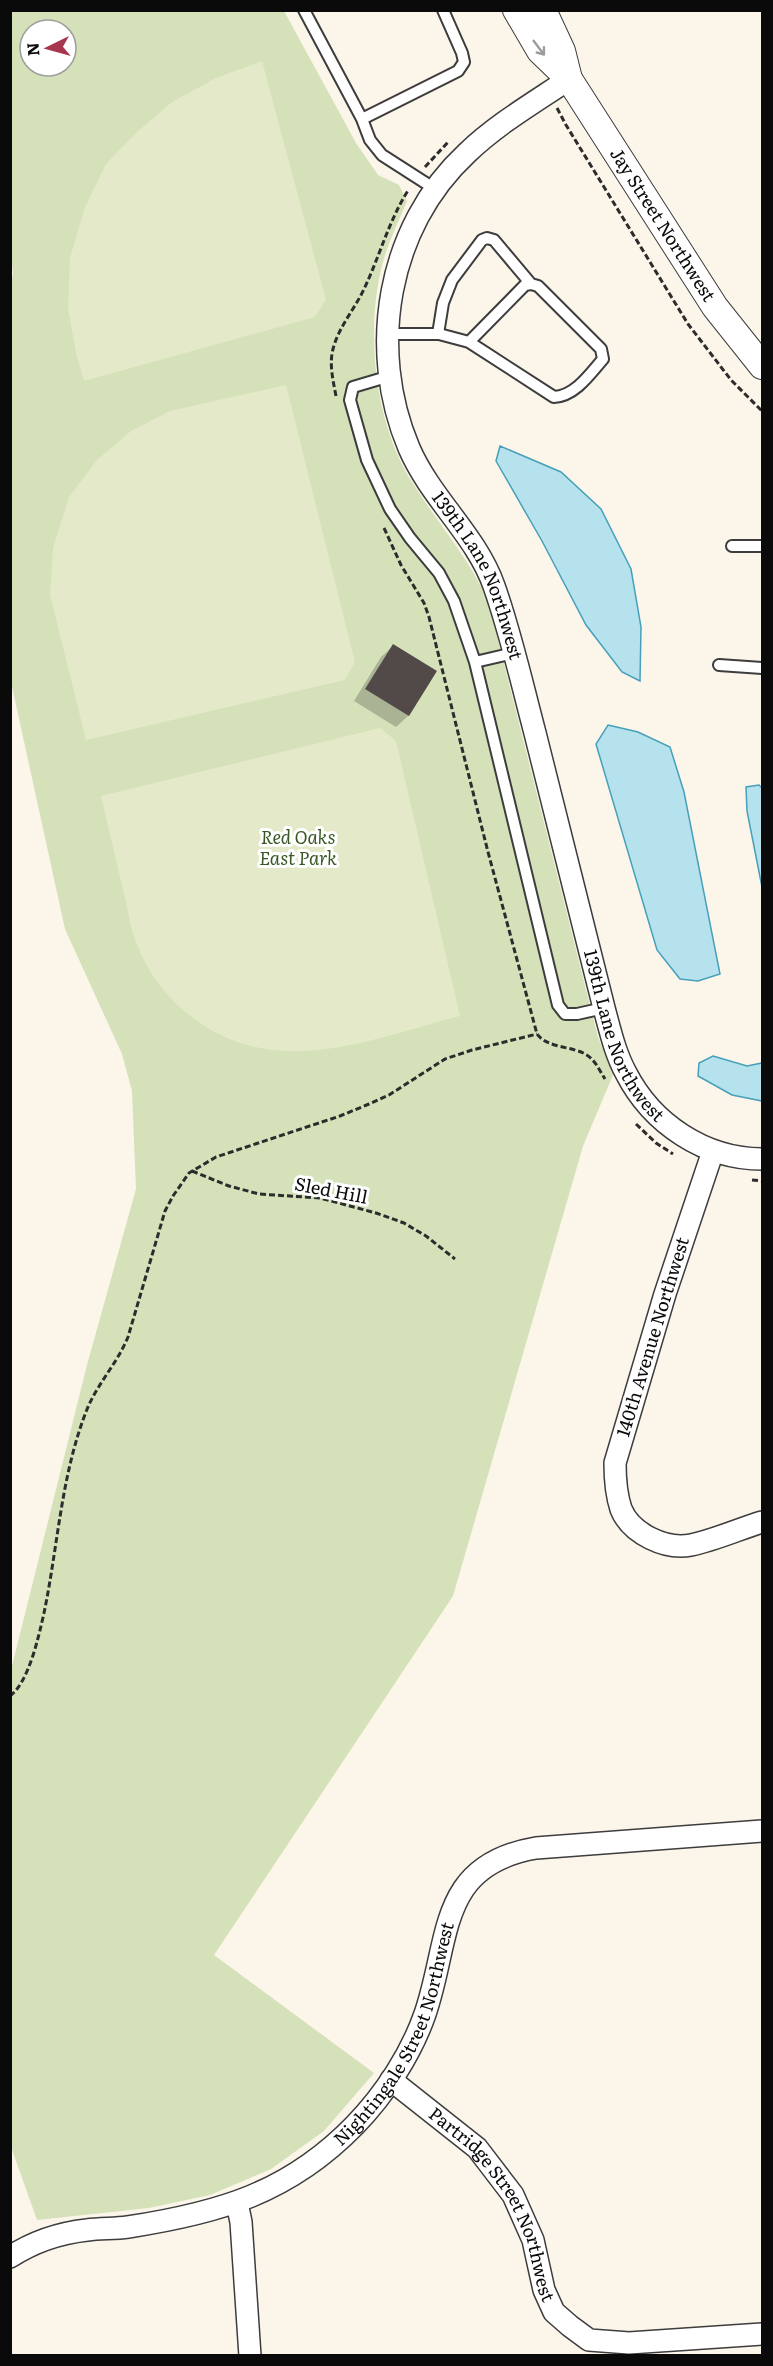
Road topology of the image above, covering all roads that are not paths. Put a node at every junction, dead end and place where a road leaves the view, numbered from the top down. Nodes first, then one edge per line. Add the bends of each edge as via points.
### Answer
1 (304, 10) edge
2 (443, 10) edge
3 (516, 10) edge
4 (543, 10) edge
5 (569, 80) junction
6 (362, 119) junction
7 (435, 189) junction
8 (531, 284) junction
9 (388, 334) junction
10 (438, 334) junction
11 (469, 342) junction
12 (762, 366) edge
13 (390, 375) junction
14 (732, 546) dead end
15 (762, 546) edge
16 (514, 652) junction
17 (475, 662) junction
18 (719, 666) dead end
19 (762, 668) edge
20 (604, 1008) junction
21 (713, 1150) junction
22 (762, 1159) edge
23 (762, 1522) edge
24 (762, 1831) edge
25 (391, 2080) junction
26 (237, 2203) junction
27 (10, 2257) edge
28 (762, 2334) edge
29 (250, 2355) edge

1 - 6 lane
2 - 6 lane via 462,53 464,62 458,71
3 -> 5 street, Jay Street Northwest via 540,51
4 - 5 street, Jay Street Northwest via 562,51
5 - 7 street, 139th Lane Northwest via 467,152
5 - 12 street, Jay Street Northwest via 715,307
6 - 7 lane via 370,140 382,155
7 - 9 street, 139th Lane Northwest via 418,215 399,261
8 - 10 lane via 494,240 482,240 452,280
8 - 11 lane via 525,285
8 - 11 lane via 538,286 602,349 603,359 573,391 564,397 554,397
9 - 10 lane
9 - 13 street, 139th Lane Northwest
10 - 11 lane
13 - 16 street, 139th Lane Northwest via 410,448 435,495 484,561
13 - 17 lane via 353,387 350,400 367,460 390,509 439,573 454,601
14 - 15 lane
16 - 17 lane
16 - 20 street, 139th Lane Northwest
17 - 20 lane via 558,1005 565,1014
18 - 19 lane
20 - 21 street, 139th Lane Northwest via 615,1048 638,1094 672,1128
21 - 22 street, 139th Lane Northwest
21 - 23 street, 140th Avenue Northwest via 665,1294 615,1463 614,1483 622,1511 640,1532 670,1545 690,1545
24 - 25 street, Nightingale Street Northwest via 536,1848 512,1852 485,1865 458,1896 448,1918 424,2016
25 - 26 street, Nightingale Street Northwest via 357,2123 329,2150 270,2188
25 - 28 street, Partridge Street Northwest via 477,2148 513,2195 533,2240 544,2290 554,2312 589,2340 629,2343
26 - 27 street, Nightingale Street Northwest via 178,2219 49,2238
26 - 29 street via 242,2222

